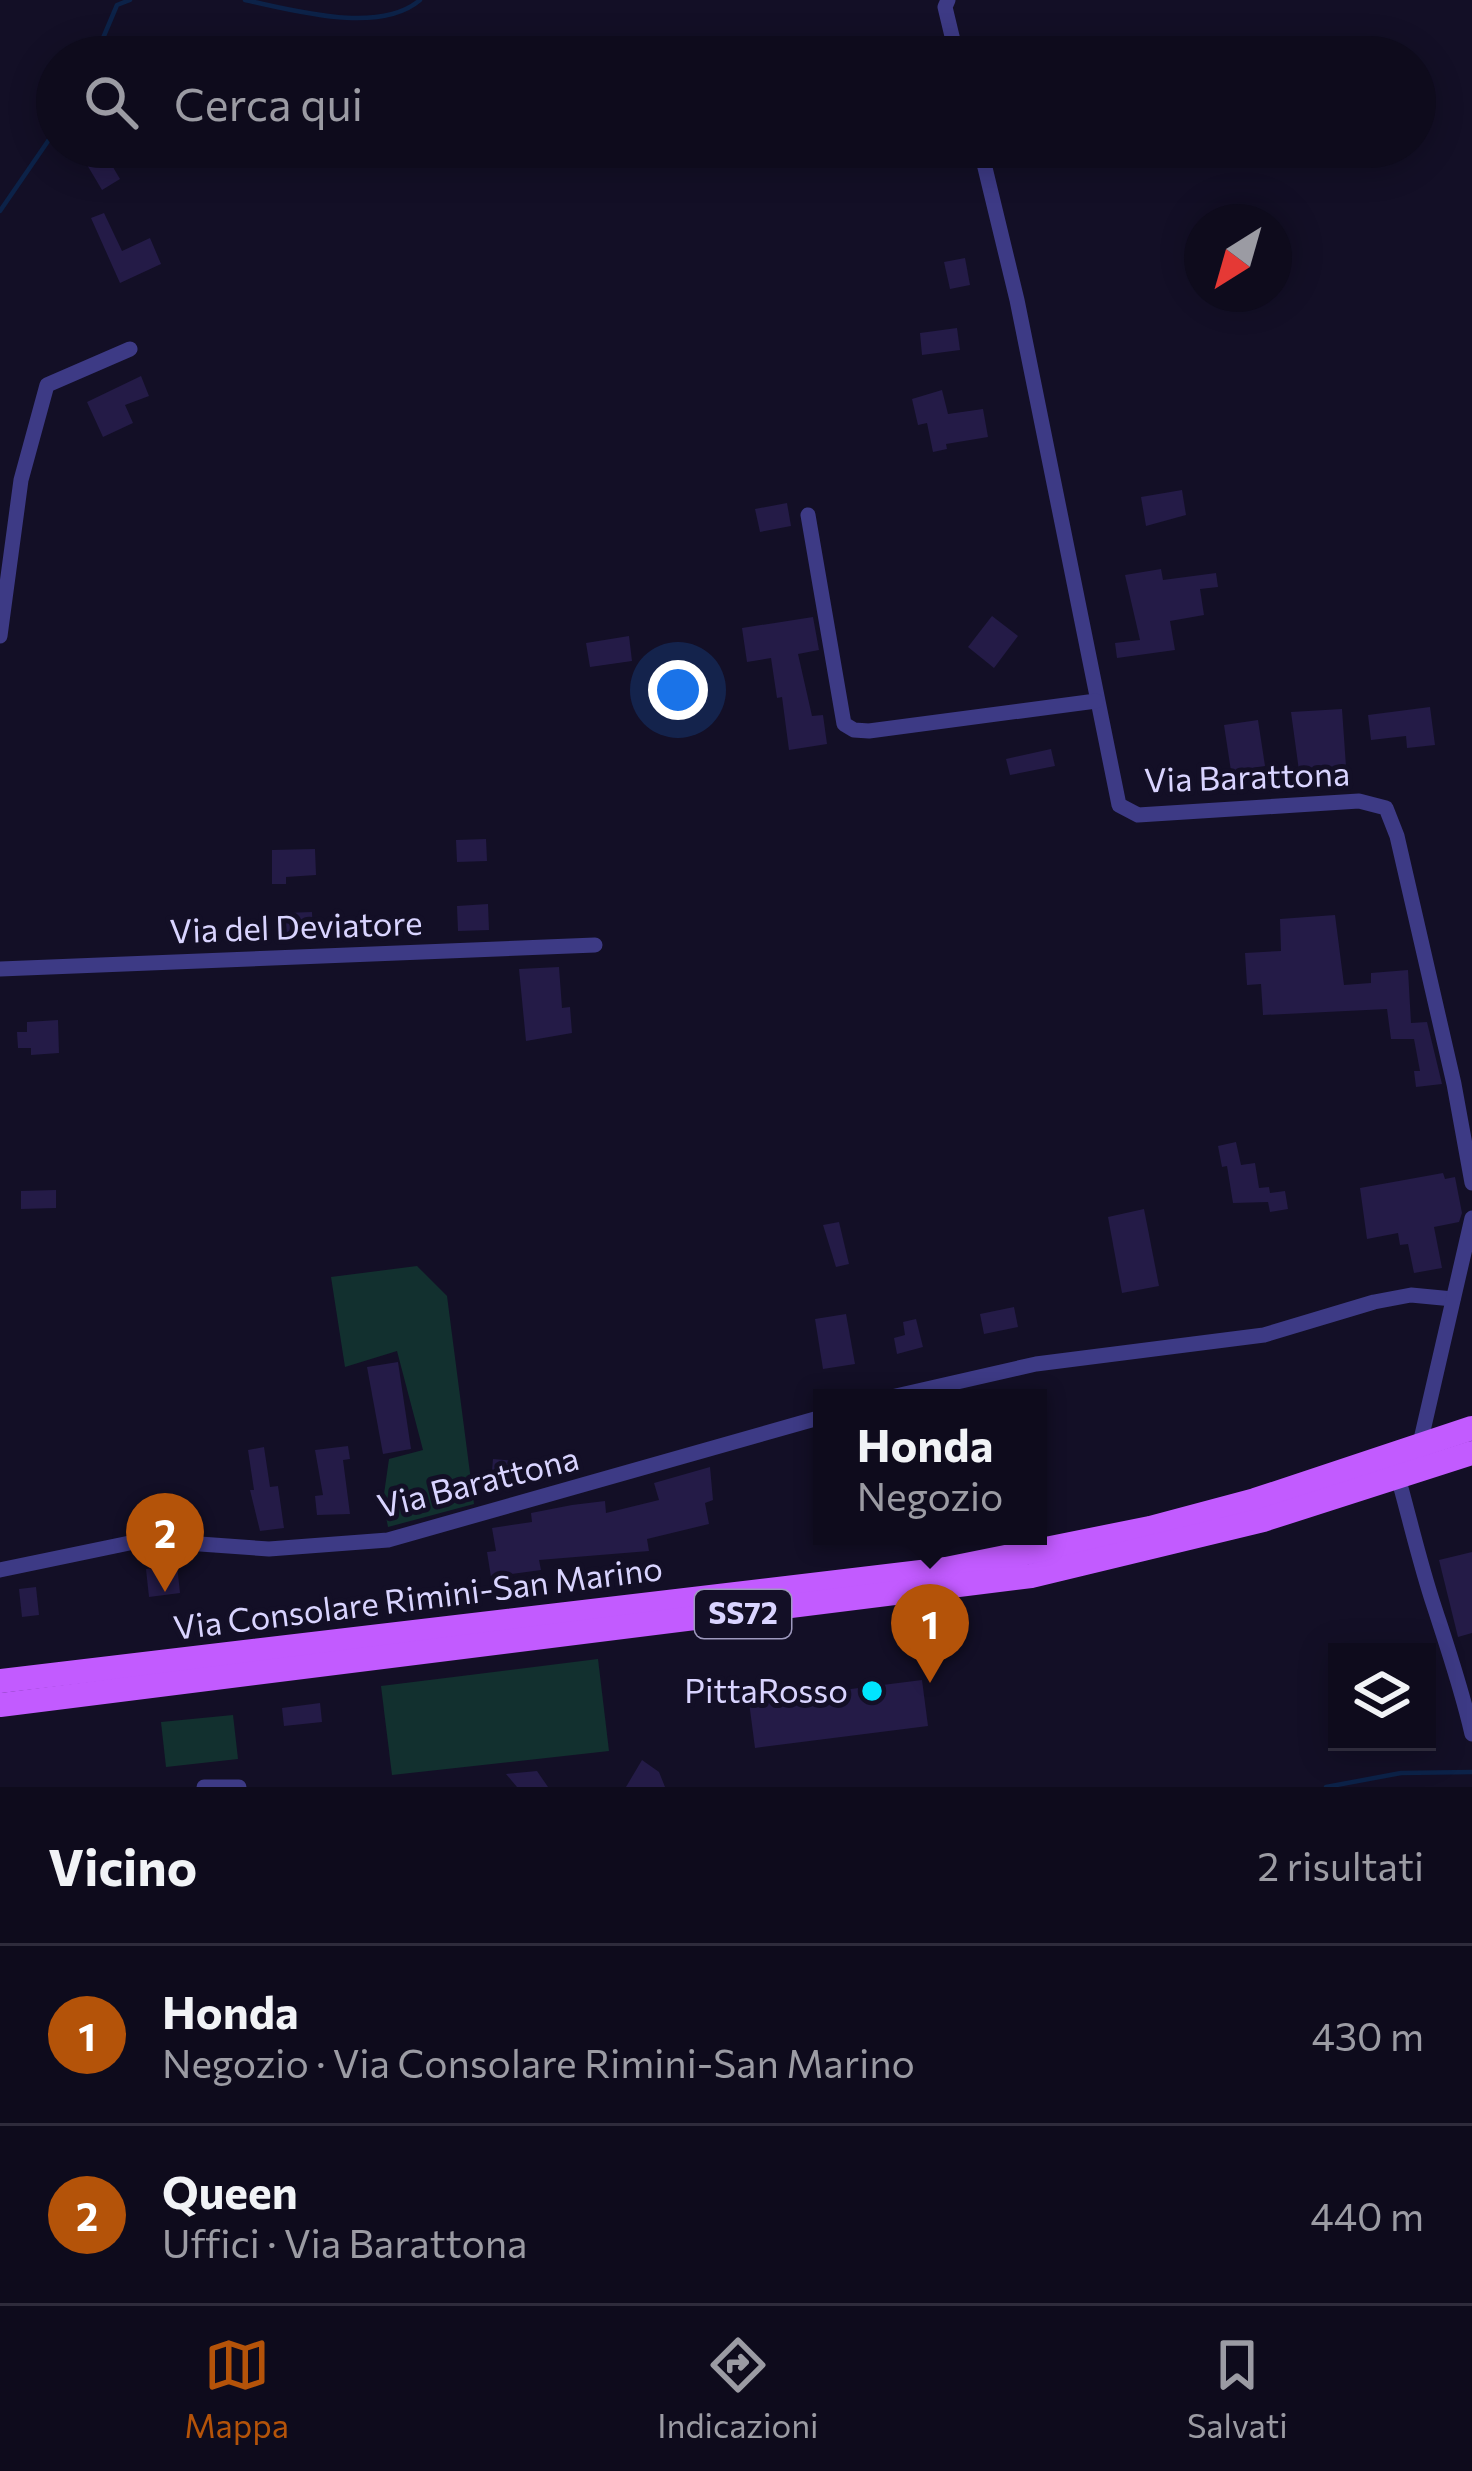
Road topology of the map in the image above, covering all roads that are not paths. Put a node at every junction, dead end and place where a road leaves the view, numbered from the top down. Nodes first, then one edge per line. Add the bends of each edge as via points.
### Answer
1 (948, 0) edge
2 (953, 36) edge
3 (985, 168) edge
4 (130, 349) dead end
5 (808, 514) dead end
6 (0, 636) edge
7 (1096, 701) junction
8 (595, 945) dead end
9 (0, 969) edge
10 (1472, 1183) edge
11 (1472, 1218) edge
12 (1453, 1299) junction
13 (926, 1389) edge
14 (813, 1421) edge
15 (1472, 1428) edge
16 (1421, 1445) junction
17 (1472, 1453) edge
18 (1398, 1478) junction
19 (0, 1570) edge
20 (0, 1681) edge
21 (0, 1705) edge
22 (1472, 1734) edge
23 (203, 1787) edge
24 (239, 1787) edge

1 - 2 street
3 - 7 street, Via Barattona
4 - 6 street via 47,385 24,464
5 - 7 street via 844,724 869,730
7 - 10 street, Via Barattona via 1119,805 1138,815 1359,801 1386,808
8 - 9 street, Via del Deviatore
11 - 12 street
12 - 13 street via 1412,1294 1264,1335 1036,1364
12 - 16 street
14 - 19 street, Via Barattona via 388,1540 269,1549 144,1540
15 - 16 main road, Via Consolare Rimini-San Marino / SS72
16 - 18 street
16 - 20 main road, Via Consolare Rimini-San Marino / SS72 via 1255,1501 946,1569
17 - 18 main road, Via Consolare Rimini-San Marino / SS72
18 - 21 main road, Via Consolare Rimini-San Marino / SS72 via 1174,1544 971,1586
18 - 22 street
23 - 24 street

